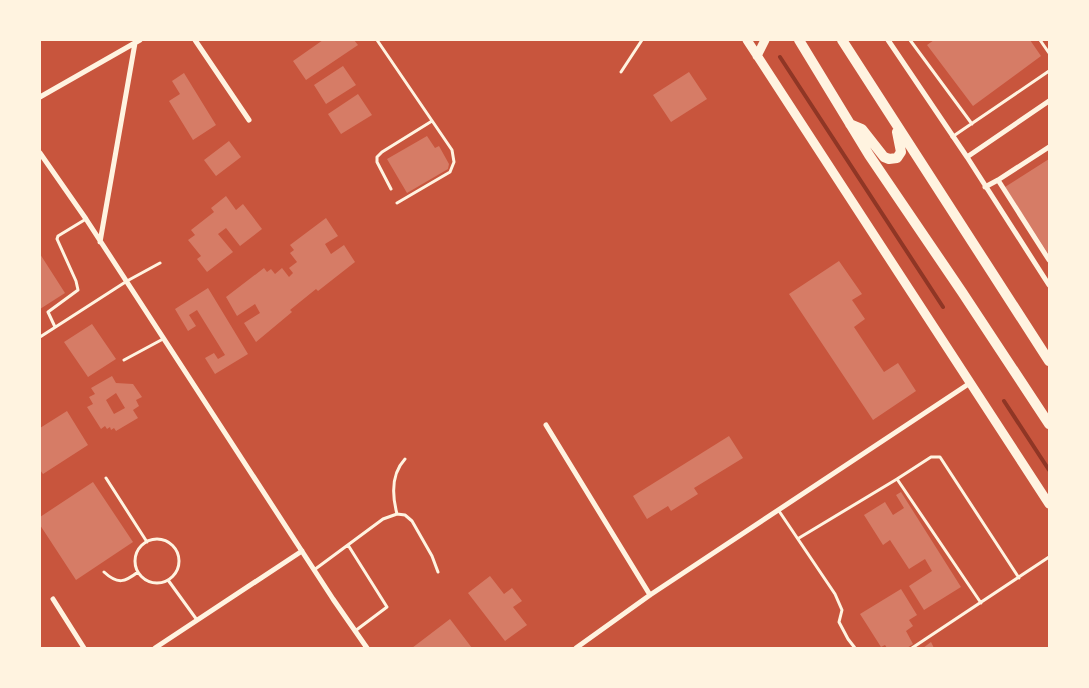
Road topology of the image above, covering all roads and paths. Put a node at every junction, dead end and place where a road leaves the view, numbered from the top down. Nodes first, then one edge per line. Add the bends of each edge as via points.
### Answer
1 (195, 40) edge
2 (377, 40) edge
3 (642, 40) edge
4 (747, 40) edge
5 (765, 40) edge
6 (799, 40) edge
7 (842, 40) edge
8 (888, 40) edge
9 (910, 40) edge
10 (1040, 40) edge
11 (138, 42) edge
12 (1049, 53) edge
13 (757, 56) junction
14 (1049, 71) edge
15 (621, 72) dead end
16 (40, 97) edge
17 (1049, 101) edge
18 (249, 120) dead end
19 (432, 121) junction
20 (850, 124) junction
21 (972, 124) junction
22 (896, 126) junction
23 (952, 137) junction
24 (1049, 147) edge
25 (40, 153) edge
26 (967, 157) junction
27 (998, 180) junction
28 (985, 187) junction
29 (391, 189) dead end
30 (397, 203) dead end
31 (86, 219) junction
32 (100, 242) junction
33 (1049, 260) edge
34 (160, 263) dead end
35 (127, 281) junction
36 (1049, 285) edge
37 (55, 327) junction
38 (40, 337) edge
39 (164, 338) junction
40 (124, 360) dead end
41 (1049, 361) edge
42 (970, 383) junction
43 (1049, 424) edge
44 (546, 425) dead end
45 (405, 459) dead end
46 (106, 478) dead end
47 (897, 478) junction
48 (1049, 504) edge
49 (780, 510) junction
50 (396, 514) junction
51 (799, 538) junction
52 (147, 542) junction
53 (348, 545) junction
54 (302, 551) junction
55 (1049, 557) edge
56 (314, 570) junction
57 (104, 572) dead end
58 (138, 572) junction
59 (438, 572) dead end
60 (1019, 578) junction
61 (168, 580) junction
62 (650, 595) junction
63 (52, 599) dead end
64 (981, 603) junction
65 (197, 620) junction
66 (355, 631) junction
67 (84, 648) edge
68 (155, 648) edge
69 (367, 648) edge
70 (576, 648) edge
71 (856, 648) edge
72 (912, 648) edge

1 - 18 street
2 - 19 lane
3 - 15 lane
4 - 13 street
5 - 13 street
6 - 20 main road
7 - 22 main road
8 - 23 street
9 - 21 lane
10 - 12 lane
11 - 16 street
11 - 32 street
13 - 42 street
14 - 21 lane
17 - 26 street
19 - 29 lane via 377,157
19 - 30 lane via 452,150 454,162 450,172
20 - 22 main road via 862,129 884,157 893,159 901,152
20 - 43 main road
21 - 23 lane
22 - 41 main road
23 - 26 street
24 - 27 street
25 - 31 street
26 - 28 street
27 - 28 street
27 - 33 street
28 - 36 street
31 - 32 street
31 - 37 lane via 57,239 78,290 48,312
32 - 35 street
34 - 35 lane
35 - 37 lane
35 - 39 street
37 - 38 lane
39 - 40 lane
39 - 54 street
42 - 48 street
42 - 49 street
44 - 62 street
45 - 50 lane via 395,474 393,500
46 - 52 lane
47 - 51 lane
47 - 60 lane via 931,457 940,457
47 - 64 lane
49 - 51 lane
49 - 62 street
50 - 53 lane via 383,518
50 - 59 lane via 405,515 412,521
51 - 71 lane via 836,594 842,610 839,622
52 - 58 lane via 136,555
52 - 61 lane via 163,540 177,550 179,567
53 - 56 lane
53 - 66 lane via 387,607
54 - 56 street
54 - 65 street
55 - 60 lane
56 - 66 street
57 - 58 lane via 110,578 127,581
58 - 61 lane via 152,582
60 - 64 lane
61 - 65 lane
62 - 70 street
63 - 67 street
64 - 72 lane
65 - 68 street
66 - 69 street

